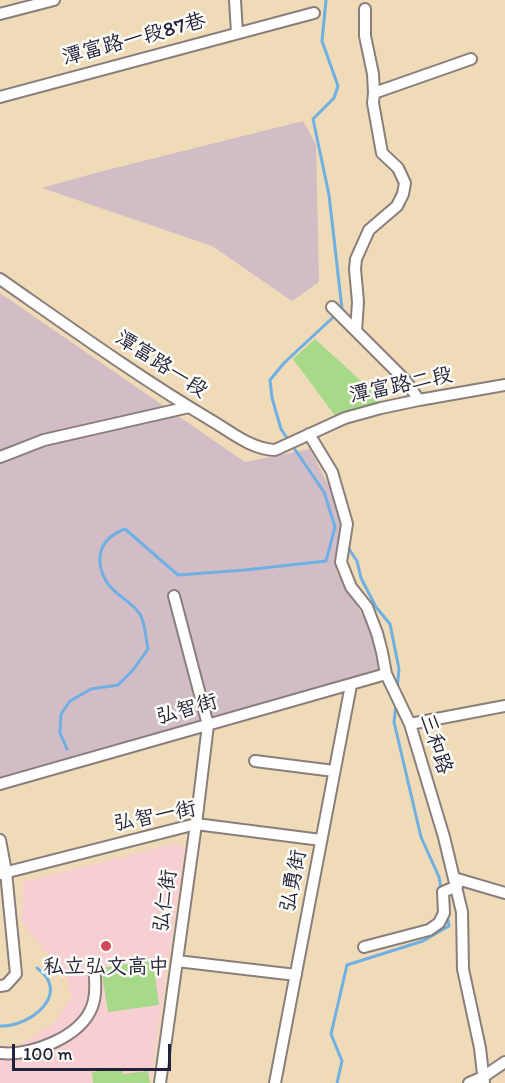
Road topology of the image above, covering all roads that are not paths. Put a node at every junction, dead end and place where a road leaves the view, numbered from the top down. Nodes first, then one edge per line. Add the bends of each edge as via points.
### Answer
1 (54, 0) edge
2 (235, 0) edge
3 (365, 9) dead end
4 (314, 13) dead end
5 (0, 14) edge
6 (237, 33) junction
7 (471, 59) dead end
8 (374, 93) junction
9 (0, 97) edge
10 (0, 279) edge
11 (333, 308) dead end
12 (352, 327) junction
13 (505, 385) edge
14 (419, 400) junction
15 (189, 407) junction
16 (305, 437) junction
17 (0, 458) edge
18 (174, 596) dead end
19 (386, 675) junction
20 (351, 685) junction
21 (505, 706) edge
22 (410, 724) junction
23 (208, 725) junction
24 (255, 761) dead end
25 (334, 771) junction
26 (0, 784) edge
27 (196, 824) junction
28 (0, 840) edge
29 (321, 840) junction
30 (3, 873) edge
31 (455, 882) junction
32 (505, 893) edge
33 (364, 947) dead end
34 (177, 961) junction
35 (94, 965) dead end
36 (296, 975) junction
37 (0, 986) edge
38 (0, 1053) edge
39 (505, 1062) edge
40 (483, 1080) edge
41 (160, 1083) edge
42 (275, 1083) edge
43 (469, 1083) edge

1 - 5 street
2 - 6 street
3 - 8 street
4 - 6 street, 潭富路一段87巷
6 - 9 street, 潭富路一段87巷
7 - 8 street
8 - 12 street via 382,153 398,168 405,183 397,206 369,230 356,259 358,302
10 - 15 street, 潭富路一段
11 - 12 street
12 - 14 street via 405,380
13 - 14 street, 潭富路二段
14 - 16 street, 潭富路二段 via 345,418
15 - 16 street, 潭富路一段 via 266,450
15 - 17 street via 44,440
16 - 19 street, 三和路 via 322,453 332,472 347,524 341,562 351,587 367,607 380,642
18 - 23 street
19 - 20 street, 弘智街
19 - 22 street, 三和路
20 - 23 street, 弘智街
20 - 25 street, 弘勇街
21 - 22 street
22 - 31 street, 三和路
23 - 26 street, 弘智街
23 - 27 street, 弘仁街
24 - 25 street
25 - 29 street, 弘勇街
27 - 29 street, 弘智一街
27 - 30 street, 弘智一街
27 - 34 street, 弘仁街
28 - 30 street
29 - 36 street, 弘勇街
30 - 37 street via 16,974
31 - 32 street
31 - 33 street via 443,892 444,913 439,923 429,930
31 - 40 street, 三和路 via 462,912 463,969
34 - 36 street
34 - 41 street, 弘仁街
35 - 38 street via 92,1008 82,1022 69,1034 31,1052
36 - 42 street, 弘勇街
39 - 40 street
40 - 43 street

